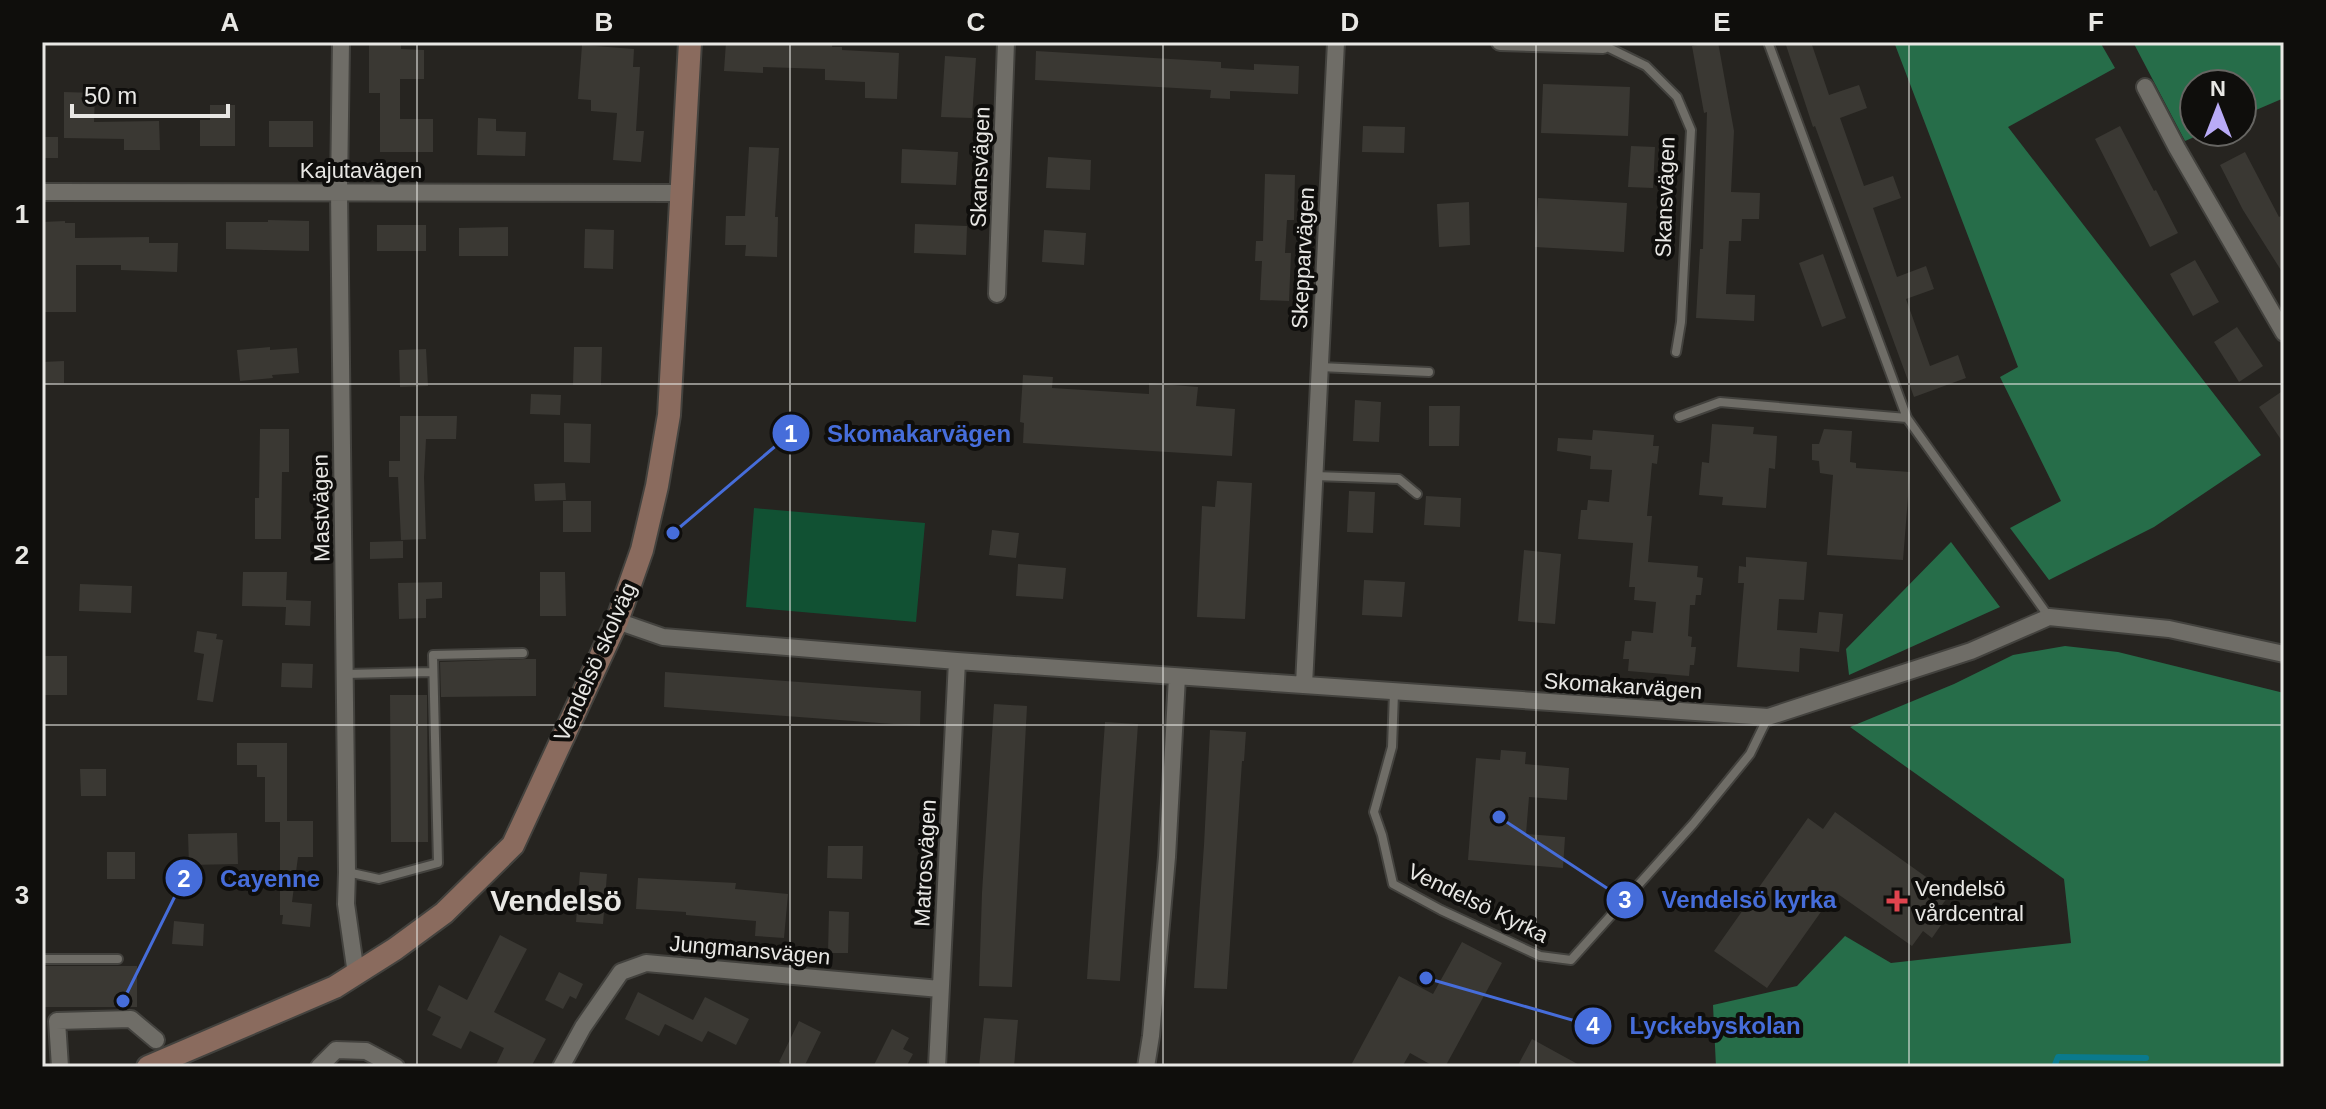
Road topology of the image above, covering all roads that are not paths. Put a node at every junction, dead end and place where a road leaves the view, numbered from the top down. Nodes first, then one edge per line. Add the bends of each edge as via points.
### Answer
1 (341, 42) edge
2 (690, 42) edge
3 (1006, 42) edge
4 (1336, 42) edge
5 (1500, 42) edge
6 (1768, 42) edge
7 (1603, 45) joint
8 (2145, 87) dead end
9 (339, 191) junction
10 (42, 192) edge
11 (671, 192) junction
12 (997, 294) dead end
13 (2284, 333) edge
14 (1676, 352) dead end
15 (1320, 367) junction
16 (1429, 372) dead end
17 (1679, 417) dead end
18 (1907, 418) junction
19 (1315, 476) junction
20 (1417, 494) dead end
21 (2049, 617) junction
22 (617, 621) junction
23 (523, 653) dead end
24 (2284, 654) edge
25 (957, 661) junction
26 (433, 672) junction
27 (344, 674) junction
28 (1177, 677) junction
29 (1304, 685) junction
30 (1394, 693) junction
31 (1768, 717) junction
32 (347, 872) junction
33 (42, 959) edge
34 (118, 959) dead end
35 (356, 974) junction
36 (940, 989) junction
37 (156, 1040) dead end
38 (60, 1067) edge
39 (148, 1067) edge
40 (319, 1067) edge
41 (396, 1067) edge
42 (561, 1067) edge
43 (937, 1067) edge
44 (1146, 1067) edge

1 - 9 street, Mastvägen
2 - 11 street, Vendelsö skolväg
3 - 12 street, Skansvägen
4 - 15 street, Skepparvägen
5 - 7 street, Skansvägen
6 - 18 lane
7 - 14 lane, Skansvägen via 1646,66 1677,97 1691,130
8 - 13 street
9 - 10 street, Kajutavägen
9 - 11 street, Kajutavägen
9 - 27 street, Mastvägen
11 - 22 street, Vendelsö skolväg via 669,415 642,550
15 - 16 lane
15 - 19 street, Skepparvägen
17 - 18 lane via 1720,402
18 - 21 lane
19 - 20 lane via 1399,479
19 - 29 street, Skepparvägen
21 - 24 street, Skomakarvägen via 2169,629
21 - 31 street, Skomakarvägen via 1971,651
22 - 25 street, Skomakarvägen via 663,637
22 - 35 street, Vendelsö skolväg via 513,845 444,913
23 - 26 lane via 433,655
25 - 28 street, Skomakarvägen
25 - 36 street, Matrosvägen
26 - 27 lane
26 - 32 lane via 438,863 379,879
27 - 32 street, Mastvägen
28 - 29 street, Skomakarvägen
28 - 44 street
29 - 30 street, Skomakarvägen
30 - 31 street, Skomakarvägen
30 - 31 lane, Vendelsö Kyrka via 1392,747 1374,812 1393,884 1540,956 1571,960 1750,754
32 - 35 street, Mastvägen
33 - 34 lane
35 - 39 street, Vendelsö skolväg
36 - 42 street, Jungmansvägen via 646,963 621,972
36 - 43 street, Matrosvägen
37 - 38 street via 131,1019 57,1021
40 - 41 street via 336,1050 366,1051

